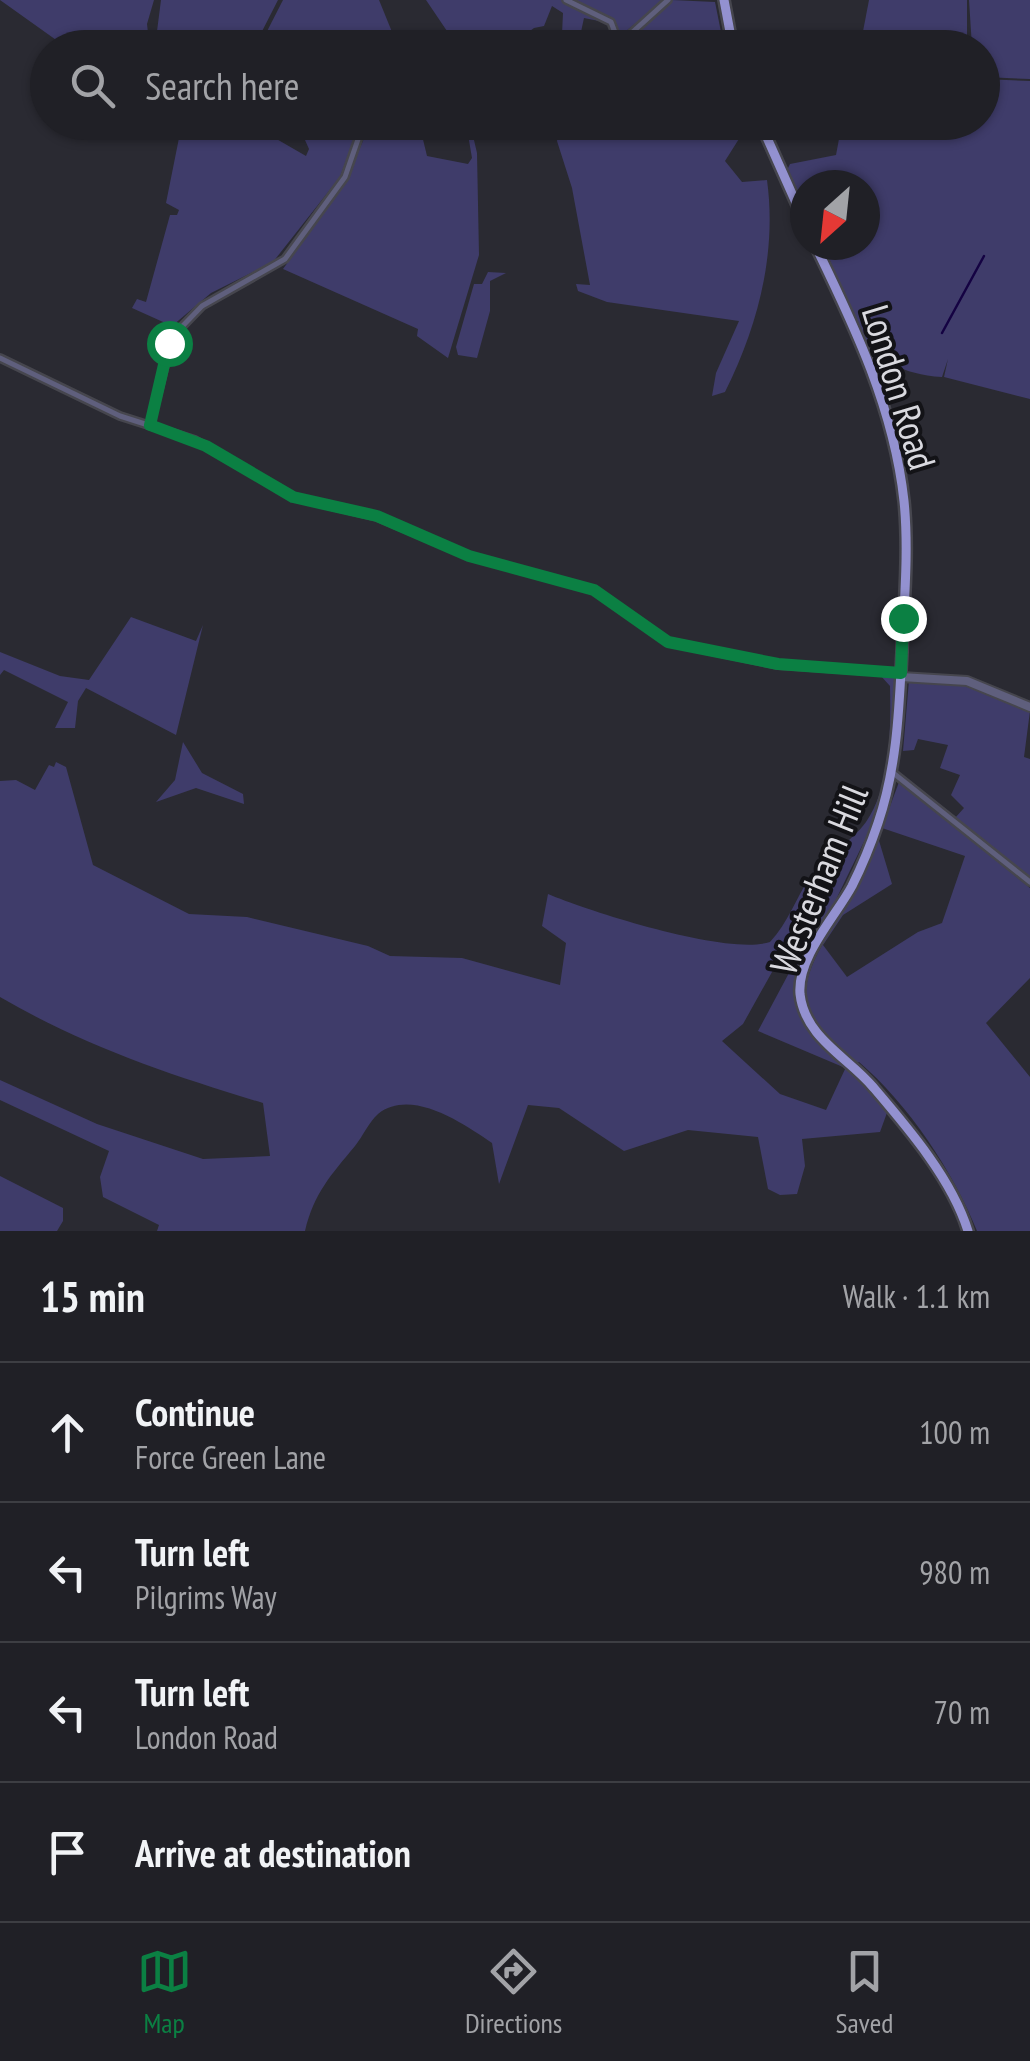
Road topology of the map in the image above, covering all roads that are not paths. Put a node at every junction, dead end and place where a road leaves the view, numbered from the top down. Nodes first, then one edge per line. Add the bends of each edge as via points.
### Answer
1 (566, 0) edge
2 (668, 0) edge
3 (724, 0) edge
4 (613, 30) edge
5 (634, 30) edge
6 (730, 30) edge
7 (358, 140) edge
8 (768, 140) edge
9 (790, 189) edge
10 (823, 260) edge
11 (0, 358) edge
12 (150, 425) junction
13 (901, 675) junction
14 (1030, 706) edge
15 (892, 772) junction
16 (1030, 882) edge
17 (968, 1231) edge

1 - 4 street via 611,22
2 - 5 street
3 - 6 main road
7 - 12 street via 345,177 284,259 202,306 172,337
8 - 9 main road
10 - 13 main road, London Road via 866,350 893,438 904,502
11 - 12 street
12 - 13 street via 206,446 293,497 377,516 469,556 594,590 668,642 778,664
13 - 14 street via 967,682
13 - 15 main road, Westerham Hill
15 - 16 street
15 - 17 main road, Westerham Hill via 861,866 815,949 800,996 835,1056 870,1084 952,1192

